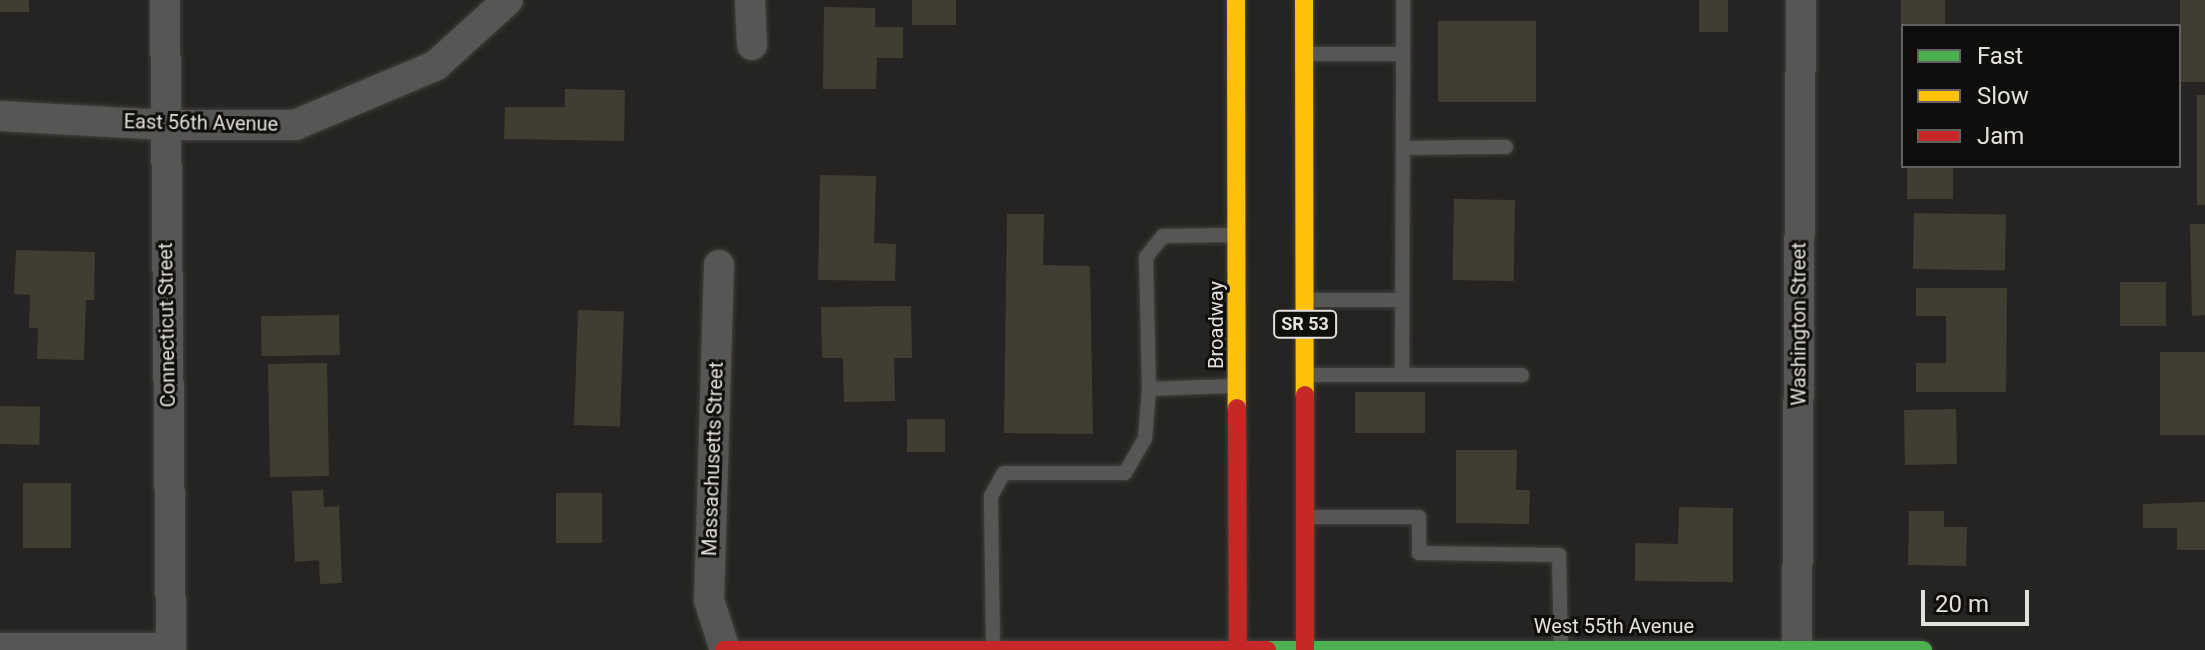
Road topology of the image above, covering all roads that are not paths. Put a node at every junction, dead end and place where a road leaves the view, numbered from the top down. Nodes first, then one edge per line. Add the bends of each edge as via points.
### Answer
1 (165, 0) edge
2 (508, 0) edge
3 (750, 0) edge
4 (1236, 0) edge
5 (1304, 0) edge
6 (1403, 0) edge
7 (1801, 0) edge
8 (752, 45) dead end
9 (1304, 54) junction
10 (1403, 54) junction
11 (0, 116) edge
12 (165, 125) junction
13 (1506, 147) dead end
14 (1403, 148) junction
15 (1238, 235) junction
16 (719, 265) dead end
17 (1304, 300) junction
18 (1402, 300) junction
19 (1305, 375) junction
20 (1402, 375) junction
21 (1522, 375) dead end
22 (1238, 386) junction
23 (1149, 389) junction
24 (1305, 517) junction
25 (0, 648) edge
26 (724, 648) edge
27 (982, 648) edge
28 (1561, 648) edge
29 (1797, 648) edge
30 (171, 649) edge
31 (1238, 649) edge
32 (1305, 649) edge
33 (1923, 650) edge

1 - 12 street, Connecticut Street
2 - 12 street, East 56th Avenue via 435,66 295,125
3 - 8 street
4 - 15 main road, Broadway
5 - 9 main road, SR 53
6 - 10 lane
7 - 29 street, Washington Street
9 - 10 lane
9 - 17 main road, SR 53
10 - 14 lane
11 - 12 street, East 56th Avenue
12 - 30 street, Connecticut Street
13 - 14 lane
14 - 18 lane
15 - 22 main road, Broadway
15 - 23 lane via 1163,236 1146,257
16 - 26 street, Massachusetts Street via 709,600
17 - 18 lane
17 - 19 main road, SR 53
18 - 20 lane
19 - 20 lane
19 - 24 main road, SR 53
20 - 21 lane
22 - 23 lane
22 - 31 main road, Broadway
23 - 27 lane via 1145,439 1125,473 1004,473 991,496
24 - 28 lane via 1419,517 1419,553 1559,555
24 - 32 main road, SR 53
25 - 30 street
26 - 27 main road, West 55th Avenue
27 - 31 main road, West 55th Avenue
28 - 29 main road, West 55th Avenue
28 - 32 main road, West 55th Avenue
29 - 33 main road, West 55th Avenue
31 - 32 main road, West 55th Avenue

